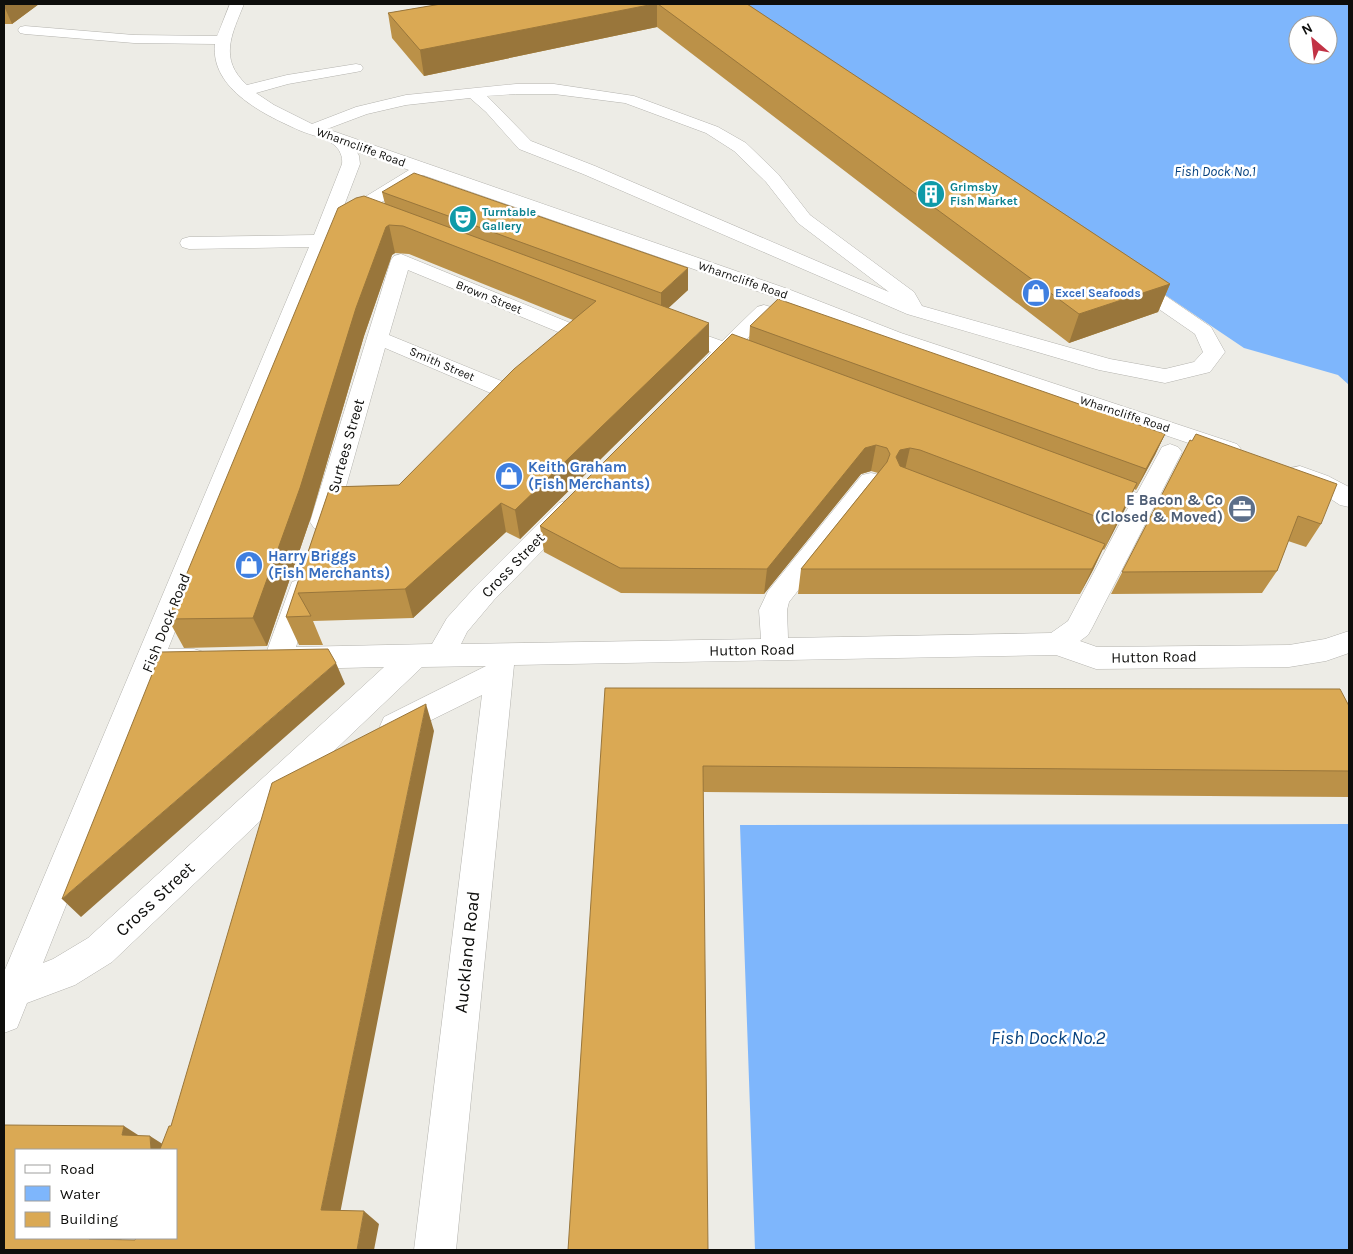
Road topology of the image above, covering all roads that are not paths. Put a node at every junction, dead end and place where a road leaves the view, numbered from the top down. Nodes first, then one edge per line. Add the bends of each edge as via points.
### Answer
1 (237, 4) edge
2 (25, 30) dead end
3 (224, 40) junction
4 (356, 68) dead end
5 (244, 91) junction
6 (473, 93) junction
7 (313, 129) junction
8 (340, 141) junction
9 (422, 169) junction
10 (324, 236) junction
11 (189, 243) dead end
12 (401, 260) joint
13 (1114, 269) edge
14 (764, 310) edge
15 (914, 310) junction
16 (652, 322) edge
17 (377, 337) junction
18 (726, 350) junction
19 (543, 362) edge
20 (772, 367) edge
21 (698, 378) edge
22 (1062, 393) junction
23 (488, 411) edge
24 (1170, 452) dead end
25 (1244, 454) edge
26 (1281, 467) edge
27 (1078, 480) edge
28 (871, 481) edge
29 (1344, 495) edge
30 (581, 496) edge
31 (1143, 504) junction
32 (1349, 642) edge
33 (1056, 644) junction
34 (774, 650) junction
35 (428, 656) junction
36 (278, 658) junction
37 (249, 659) edge
38 (219, 660) edge
39 (150, 661) junction
40 (499, 664) junction
41 (281, 783) junction
42 (249, 812) junction
43 (254, 849) edge
44 (9, 1003) edge
45 (435, 1250) edge

1 - 3 street, Wharncliffe Road
2 - 3 street via 134,39
3 - 5 street, Wharncliffe Road via 224,63
4 - 5 street
5 - 7 street, Wharncliffe Road via 256,102
6 - 7 street via 397,102 362,110
6 - 15 street via 525,145
6 - 15 street via 554,90 628,99 712,130 740,147 772,178 804,218 906,296
7 - 8 street, Wharncliffe Road
8 - 9 street, Wharncliffe Road
8 - 10 street, Fish Dock Road via 350,156 351,164
9 - 10 street via 366,215
9 - 22 street, Wharncliffe Road via 782,293 894,337
10 - 11 street
10 - 39 street, Fish Dock Road
12 - 17 street, Surtees Street
12 - 19 street, Brown Street via 578,332
13 - 15 street via 1204,331 1214,352 1202,367 1165,376 1107,365
14 - 18 street
15 - 22 street
16 - 18 street
17 - 23 street, Smith Street via 515,386
17 - 36 street, Surtees Street via 340,498 313,554
18 - 20 street
18 - 21 street
22 - 25 street, Wharncliffe Road
24 - 31 street
26 - 29 street via 1318,480
27 - 31 street
28 - 34 street via 777,598 772,610
30 - 35 street, Cross Street
31 - 33 street via 1102,561 1078,628
32 - 33 street, Hutton Road via 1326,650 1289,656 1096,658
33 - 34 street, Hutton Road
34 - 40 street, Hutton Road
35 - 36 street, Hutton Road
35 - 40 street, Hutton Road
35 - 41 street, Cross Street
36 - 37 street, Hutton Road
38 - 39 street
39 - 44 street, Fish Dock Road
40 - 41 street, Cross Street via 363,742
40 - 45 street, Auckland Road
41 - 42 street, Cross Street
42 - 43 street via 259,830
42 - 44 street, Cross Street via 100,950

